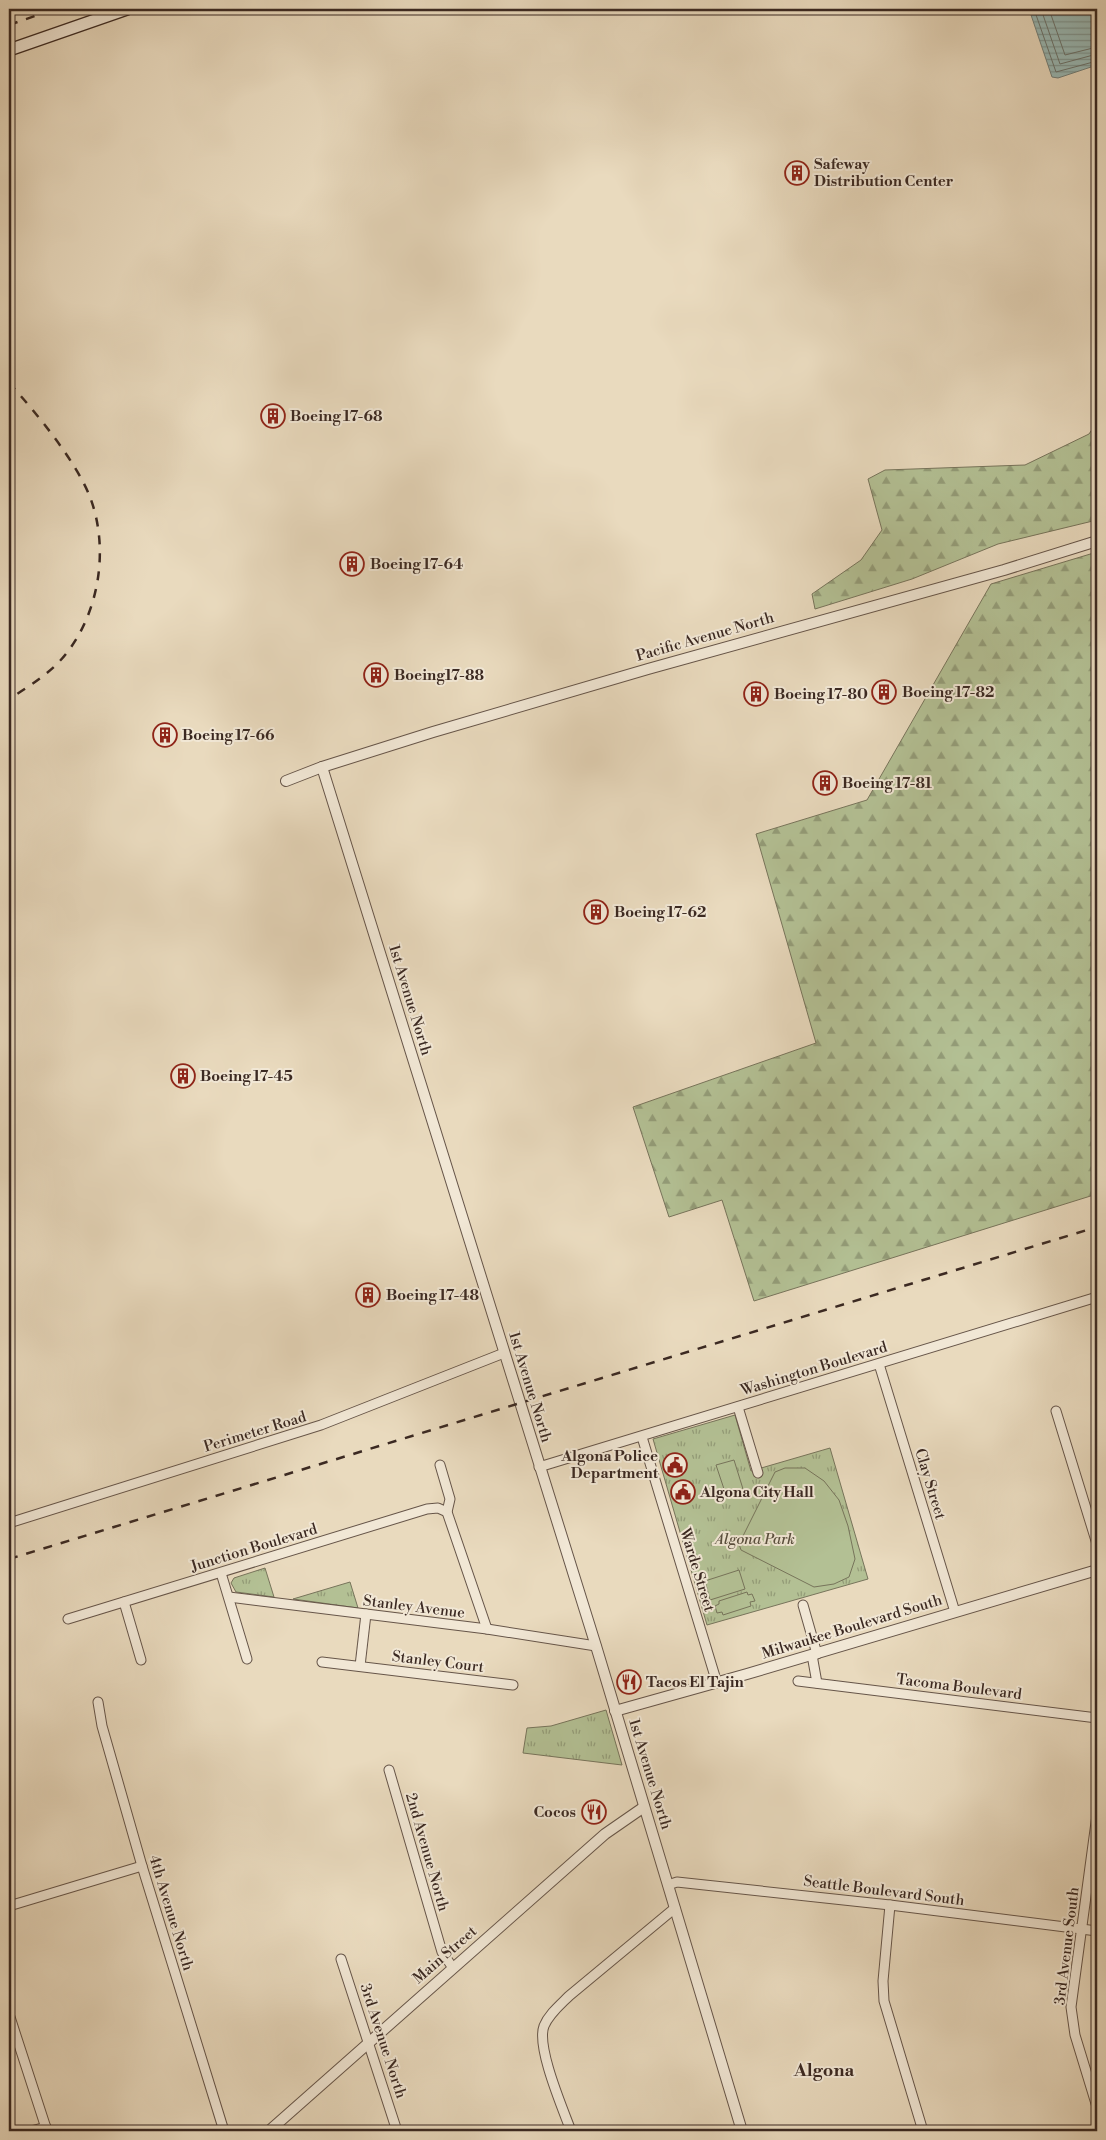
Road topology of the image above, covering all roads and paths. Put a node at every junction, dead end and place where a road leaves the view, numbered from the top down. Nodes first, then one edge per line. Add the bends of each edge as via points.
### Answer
1 (127, 9) edge
2 (9, 50) edge
3 (1097, 541) edge
4 (322, 767) junction
5 (286, 781) dead end
6 (1097, 1297) edge
7 (504, 1353) junction
8 (879, 1364) junction
9 (738, 1407) junction
10 (1056, 1410) dead end
11 (642, 1437) junction
12 (440, 1465) dead end
13 (539, 1467) junction
14 (758, 1473) dead end
15 (448, 1512) junction
16 (9, 1523) edge
17 (1097, 1544) edge
18 (1097, 1570) edge
19 (221, 1573) junction
20 (229, 1597) junction
21 (124, 1602) junction
22 (803, 1605) dead end
23 (955, 1612) junction
24 (366, 1614) junction
25 (68, 1619) dead end
26 (486, 1629) junction
27 (596, 1646) junction
28 (815, 1654) junction
29 (247, 1659) dead end
30 (141, 1660) dead end
31 (322, 1662) dead end
32 (360, 1666) junction
33 (798, 1681) dead end
34 (717, 1683) junction
35 (818, 1683) junction
36 (513, 1685) dead end
37 (98, 1702) dead end
38 (615, 1711) junction
39 (1097, 1718) edge
40 (389, 1770) dead end
41 (644, 1807) junction
42 (1097, 1815) edge
43 (142, 1866) junction
44 (668, 1885) junction
45 (890, 1905) junction
46 (9, 1906) edge
47 (675, 1908) junction
48 (1082, 1930) junction
49 (1097, 1932) edge
50 (341, 1959) dead end
51 (453, 1968) junction
52 (9, 2014) edge
53 (369, 2042) junction
54 (1097, 2107) edge
55 (47, 2129) edge
56 (32, 2131) edge
57 (224, 2131) edge
58 (269, 2131) edge
59 (397, 2131) edge
60 (571, 2131) edge
61 (742, 2131) edge
62 (923, 2131) edge

1 - 2 main road
3 - 4 street, Pacific Avenue North via 1004,570 648,668
4 - 5 street, Pacific Avenue North
4 - 7 street, 1st Avenue North
6 - 8 street, Washington Boulevard
7 - 13 street, 1st Avenue North
7 - 16 street, Perimeter Road via 321,1426
8 - 9 street, Washington Boulevard
8 - 23 street, Clay Street
9 - 11 street, Washington Boulevard
9 - 14 street
10 - 17 street
11 - 13 street, Washington Boulevard
11 - 34 street, Warde Street
12 - 15 street via 450,1500
13 - 27 street, 1st Avenue North
15 - 19 street, Junction Boulevard via 428,1509
15 - 26 street
18 - 23 street, Milwaukee Boulevard South
19 - 20 street
19 - 21 street, Junction Boulevard
20 - 24 street, Stanley Avenue
20 - 29 street
21 - 25 street, Junction Boulevard
21 - 30 street
22 - 28 street
23 - 28 street, Milwaukee Boulevard South
24 - 26 street, Stanley Avenue
24 - 32 street
26 - 27 street, Stanley Avenue
27 - 38 street, 1st Avenue North
28 - 34 street, Milwaukee Boulevard South
28 - 35 street
31 - 32 street, Stanley Court
32 - 36 street, Stanley Court
33 - 35 street, Tacoma Boulevard
34 - 38 street, Milwaukee Boulevard South
35 - 39 street, Tacoma Boulevard
37 - 43 street, 4th Avenue North
38 - 41 street, 1st Avenue North
40 - 51 street, 2nd Avenue North via 442,1952
41 - 44 street, 1st Avenue North
41 - 51 street, Main Street via 606,1834
42 - 48 street, 3rd Avenue South
43 - 46 street
43 - 57 street, 4th Avenue North
44 - 45 street, Seattle Boulevard South via 677,1882
44 - 47 street, 1st Avenue North
45 - 48 street, Seattle Boulevard South
45 - 62 street via 884,2001
47 - 60 street via 569,1996 544,2027 543,2043 548,2064
47 - 61 street, 1st Avenue North
48 - 49 street, Seattle Boulevard South
48 - 54 street, 3rd Avenue South via 1072,2007 1075,2035
50 - 53 street, 3rd Avenue North
51 - 53 street, Main Street
52 - 55 street
53 - 58 street, Main Street
53 - 59 street, 3rd Avenue North
55 - 56 street

